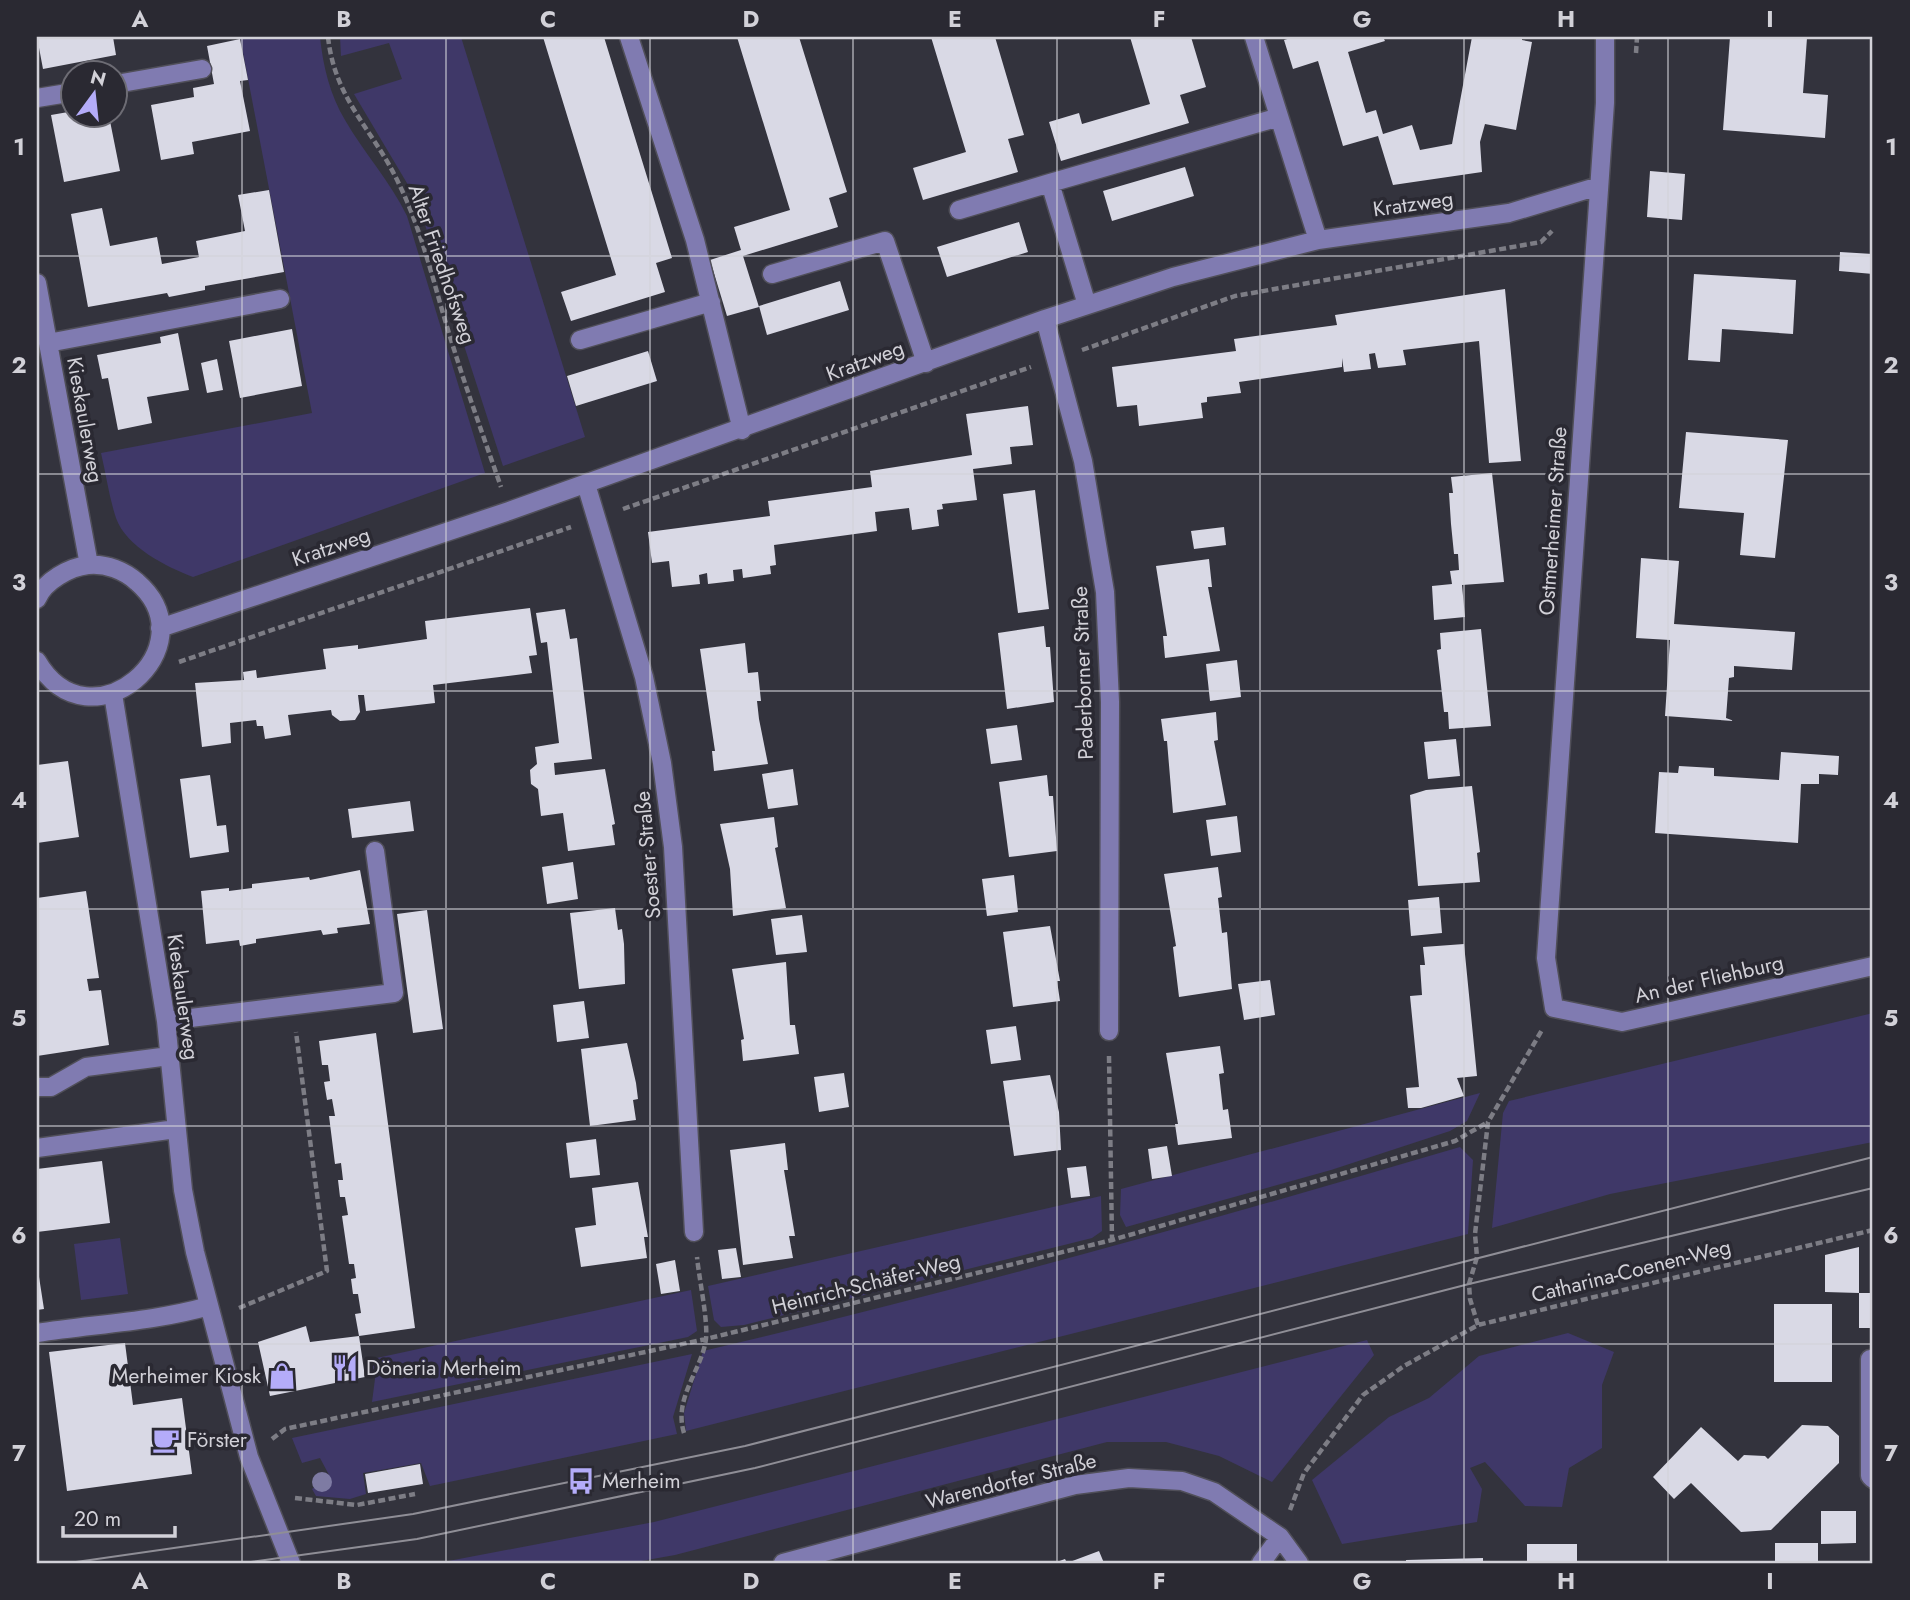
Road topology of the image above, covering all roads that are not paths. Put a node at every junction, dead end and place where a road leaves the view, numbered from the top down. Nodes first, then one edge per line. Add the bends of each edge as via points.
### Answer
1 (629, 37) edge
2 (1254, 37) edge
3 (1605, 37) edge
4 (202, 69) dead end
5 (130, 82) edge
6 (60, 94) edge
7 (37, 98) edge
8 (1279, 117) junction
9 (1050, 183) junction
10 (1599, 186) junction
11 (959, 210) dead end
12 (1318, 240) junction
13 (772, 274) dead end
14 (37, 283) edge
15 (280, 299) dead end
16 (711, 302) junction
17 (1087, 306) junction
18 (1045, 319) junction
19 (580, 340) dead end
20 (48, 343) junction
21 (926, 363) junction
22 (742, 430) junction
23 (586, 484) junction
24 (89, 565) junction
25 (37, 599) edge
26 (160, 628) junction
27 (40, 673) edge
28 (114, 694) junction
29 (375, 851) dead end
30 (1873, 966) edge
31 (1554, 1008) joint
32 (166, 1021) junction
33 (1109, 1031) road end
34 (169, 1056) junction
35 (37, 1087) edge
36 (176, 1129) junction
37 (37, 1148) edge
38 (694, 1232) road end
39 (210, 1312) junction
40 (37, 1334) edge
41 (1870, 1359) dead end
42 (1873, 1479) edge
43 (1280, 1537) junction
44 (291, 1563) edge
45 (783, 1563) edge
46 (1261, 1563) edge
47 (1299, 1563) edge

1 - 16 street
2 - 8 street
3 - 10 street, Ostmerheimer Straße
4 - 5 street
6 - 7 street
8 - 9 street
8 - 12 street
9 - 11 street
9 - 17 street
10 - 12 street, Kratzweg via 1509,213
10 - 31 street, Ostmerheimer Straße via 1546,958
12 - 17 street, Kratzweg via 1173,277
13 - 21 street via 885,241
14 - 20 street, Kieskaulerweg
15 - 20 street
16 - 19 street
16 - 22 street
17 - 18 street, Kratzweg
18 - 21 street, Kratzweg
18 - 33 street, Paderborner Straße via 1083,461 1105,592 1110,702
20 - 24 street, Kieskaulerweg
21 - 22 street, Kratzweg
22 - 23 street, Kratzweg
23 - 26 street, Kratzweg
23 - 38 street, Soester Straße via 643,677 662,763 673,847
24 - 25 street via 60,574
24 - 26 street via 130,575 156,607
26 - 28 street via 157,653 144,675
27 - 28 street via 66,691 89,697
28 - 32 street, Kieskaulerweg
29 - 32 street via 394,993
30 - 31 street, An der Fliehburg via 1622,1022
32 - 34 street, Kieskaulerweg
34 - 35 street via 86,1067 51,1087
34 - 36 street, Kieskaulerweg
36 - 37 street
36 - 39 street, Kieskaulerweg via 183,1189
39 - 40 street
39 - 44 street, Kieskaulerweg via 248,1457
41 - 42 street
43 - 45 street, Warendorfer Straße via 1214,1492 1182,1480 1129,1478 1075,1485
43 - 46 street
43 - 47 street, Warendorfer Straße

